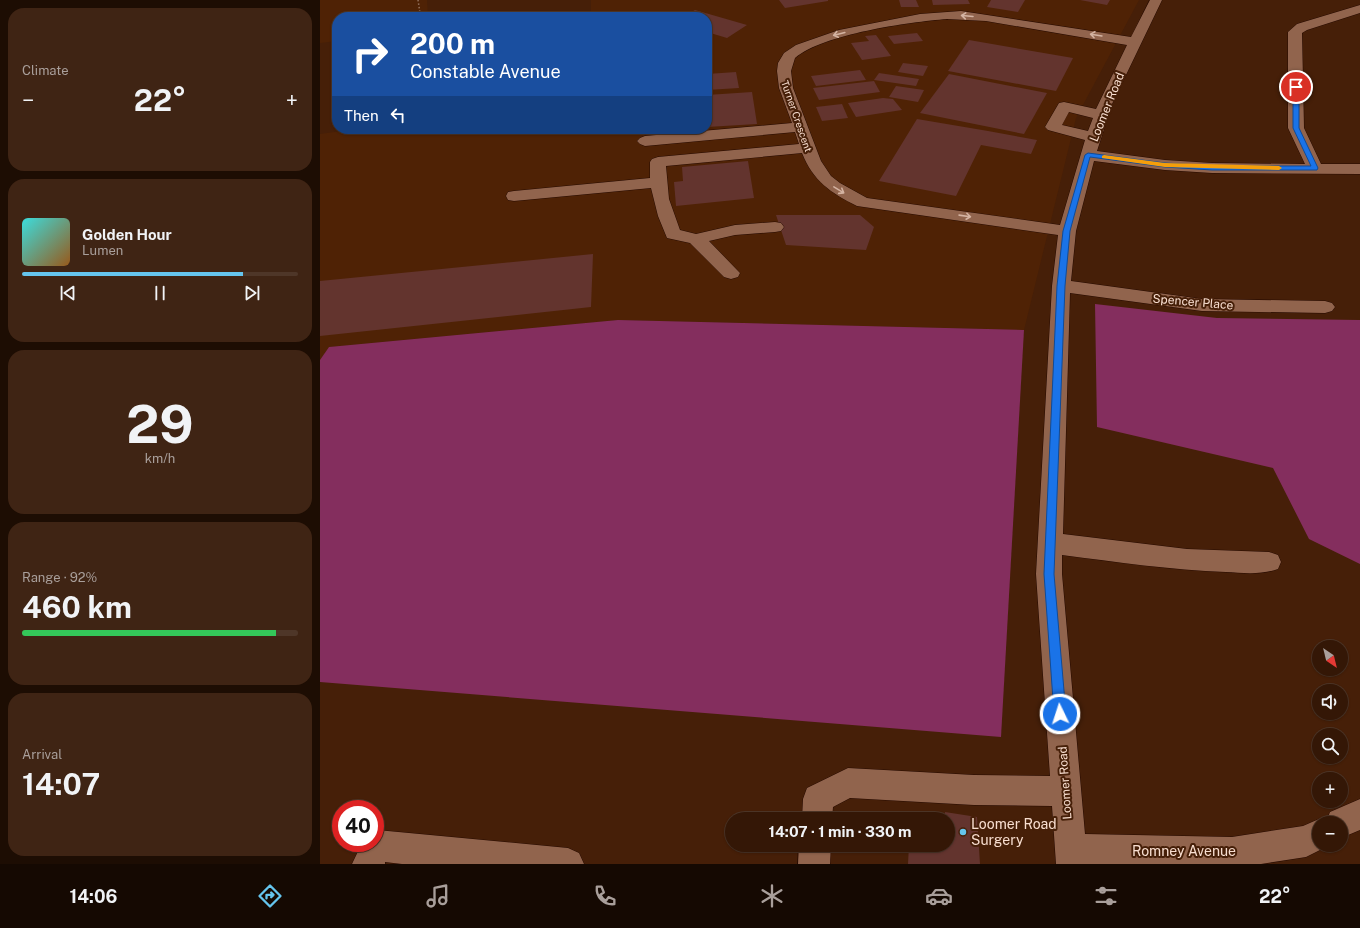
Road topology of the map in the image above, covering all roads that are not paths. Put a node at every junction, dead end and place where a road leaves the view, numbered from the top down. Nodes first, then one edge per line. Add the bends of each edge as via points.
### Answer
1 (1156, 0) edge
2 (1360, 9) edge
3 (1134, 42) junction
4 (1101, 115) junction
5 (801, 127) junction
6 (645, 141) dead end
7 (1091, 146) junction
8 (808, 148) junction
9 (1315, 168) junction
10 (1360, 169) edge
11 (657, 182) junction
12 (514, 196) dead end
13 (775, 227) dead end
14 (1067, 231) junction
15 (696, 239) junction
16 (731, 273) dead end
17 (1061, 286) junction
18 (1325, 307) dead end
19 (1051, 543) junction
20 (1269, 562) dead end
21 (1066, 791) junction
22 (817, 812) edge
23 (1360, 814) edge
24 (1348, 820) edge
25 (1312, 838) edge
26 (815, 852) edge
27 (373, 855) edge
28 (1071, 857) edge
29 (568, 864) edge
30 (814, 864) edge

1 - 3 street, Loomer Road
2 - 9 street via 1302,27 1295,32 1296,128
3 - 4 street, Loomer Road
3 -> 5 street, Turner Crescent via 960,15 937,16 836,34 812,42 789,56 783,72
4 - 7 street, Loomer Road
4 - 7 street via 1064,106 1053,127
5 - 6 street
5 - 8 street, Turner Crescent
7 - 9 street via 1165,165 1212,168
7 - 14 street, Loomer Road
8 - 11 street via 658,162
8 -> 14 street, Turner Crescent via 819,174 830,185 864,202
9 - 10 street
11 - 12 street
11 - 15 street via 673,234
13 - 15 street via 735,230
14 - 17 street, Loomer Road
15 - 16 street
17 - 18 street, Spencer Place via 1202,305
17 - 19 street, Loomer Road
19 - 20 street via 1177,559 1226,563
19 - 21 street, Loomer Road via 1049,574
21 - 22 street via 974,790 848,783 818,800
21 - 28 street, Loomer Road
23 - 24 street
25 - 28 street, Romney Avenue via 1306,841 1232,853
26 - 30 street
27 - 29 street

